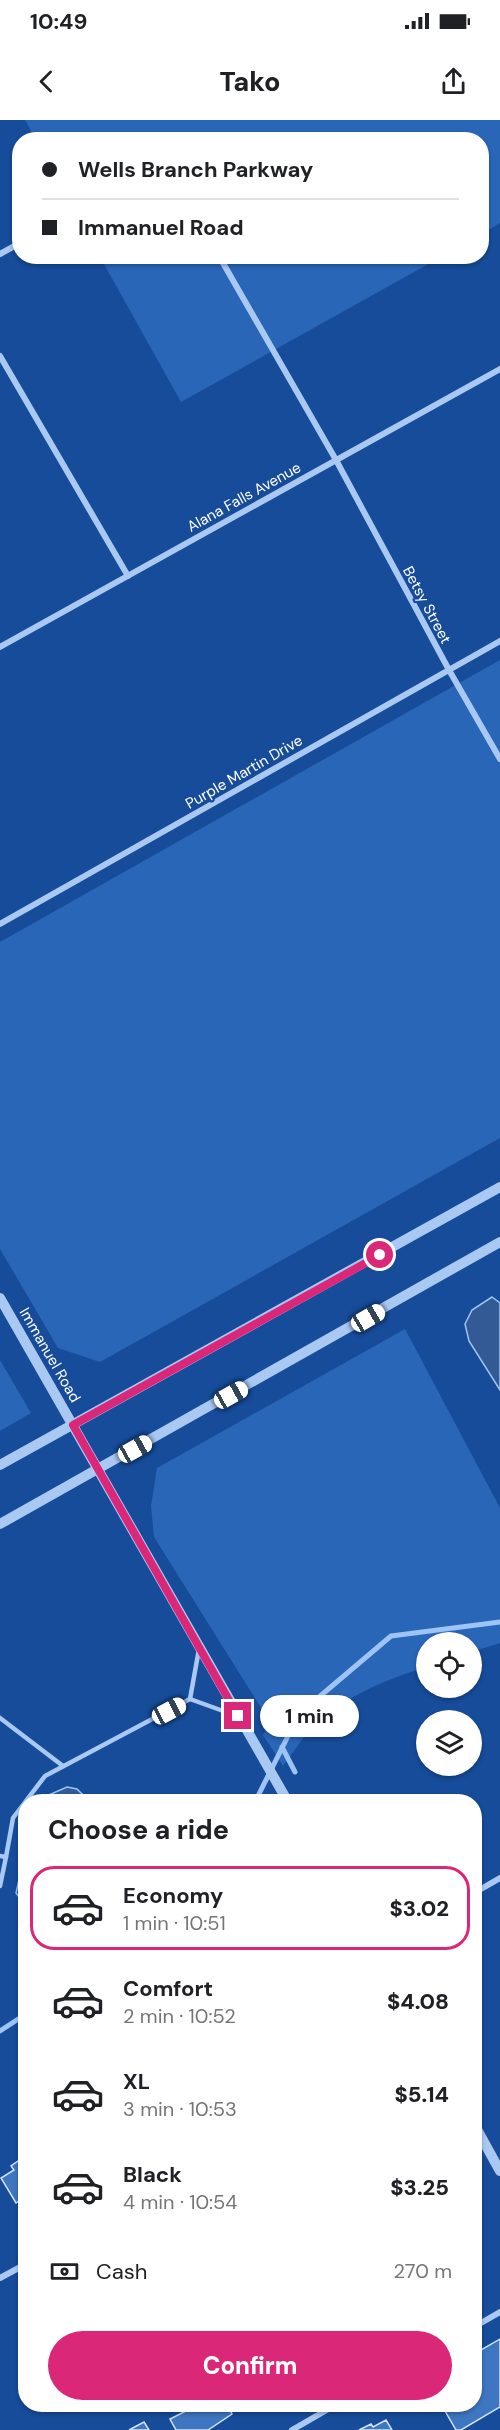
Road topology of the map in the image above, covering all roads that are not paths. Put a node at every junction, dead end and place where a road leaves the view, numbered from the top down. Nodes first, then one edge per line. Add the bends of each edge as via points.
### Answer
1 (224, 264) edge
2 (0, 356) edge
3 (500, 369) edge
4 (336, 460) junction
5 (128, 576) junction
6 (500, 641) edge
7 (0, 647) edge
8 (449, 670) junction
9 (500, 759) edge
10 (0, 924) edge
11 (500, 1187) edge
12 (500, 1242) edge
13 (0, 1298) edge
14 (73, 1425) junction
15 (0, 1465) edge
16 (97, 1470) junction
17 (0, 1524) edge
18 (199, 1646) junction
19 (190, 1700) junction
20 (238, 1716) junction
21 (0, 1718) edge
22 (63, 1766) junction
23 (31, 1794) edge
24 (283, 1794) edge
25 (18, 1811) edge
26 (3, 1856) edge
27 (500, 1878) edge
28 (0, 1886) edge
29 (482, 1888) edge
30 (482, 2138) edge
31 (500, 2171) edge
32 (18, 2268) edge
33 (0, 2278) edge
34 (500, 2312) edge
35 (482, 2322) edge
36 (323, 2412) edge
37 (291, 2430) edge

1 - 4 street, Betsy Street
2 - 5 street
3 - 4 street, Alana Falls Avenue
4 - 5 street, Alana Falls Avenue
4 - 8 street, Betsy Street
5 - 7 street, Alana Falls Avenue
6 - 8 street, Purple Martin Drive
8 - 9 street, Betsy Street
8 - 10 street, Purple Martin Drive
11 - 14 street
12 - 16 street
13 - 14 street, Immanuel Road
14 - 15 street
14 - 16 street, Immanuel Road
16 - 17 street
16 - 18 street, Immanuel Road
18 - 19 lane
18 - 20 street, Immanuel Road
19 - 20 lane
19 - 22 lane
20 - 24 street, Immanuel Road
21 - 22 lane
22 - 23 lane via 45,1776
25 - 26 lane
26 - 28 lane
27 - 29 street
30 - 31 street
32 - 33 street
34 - 35 street
36 - 37 street

